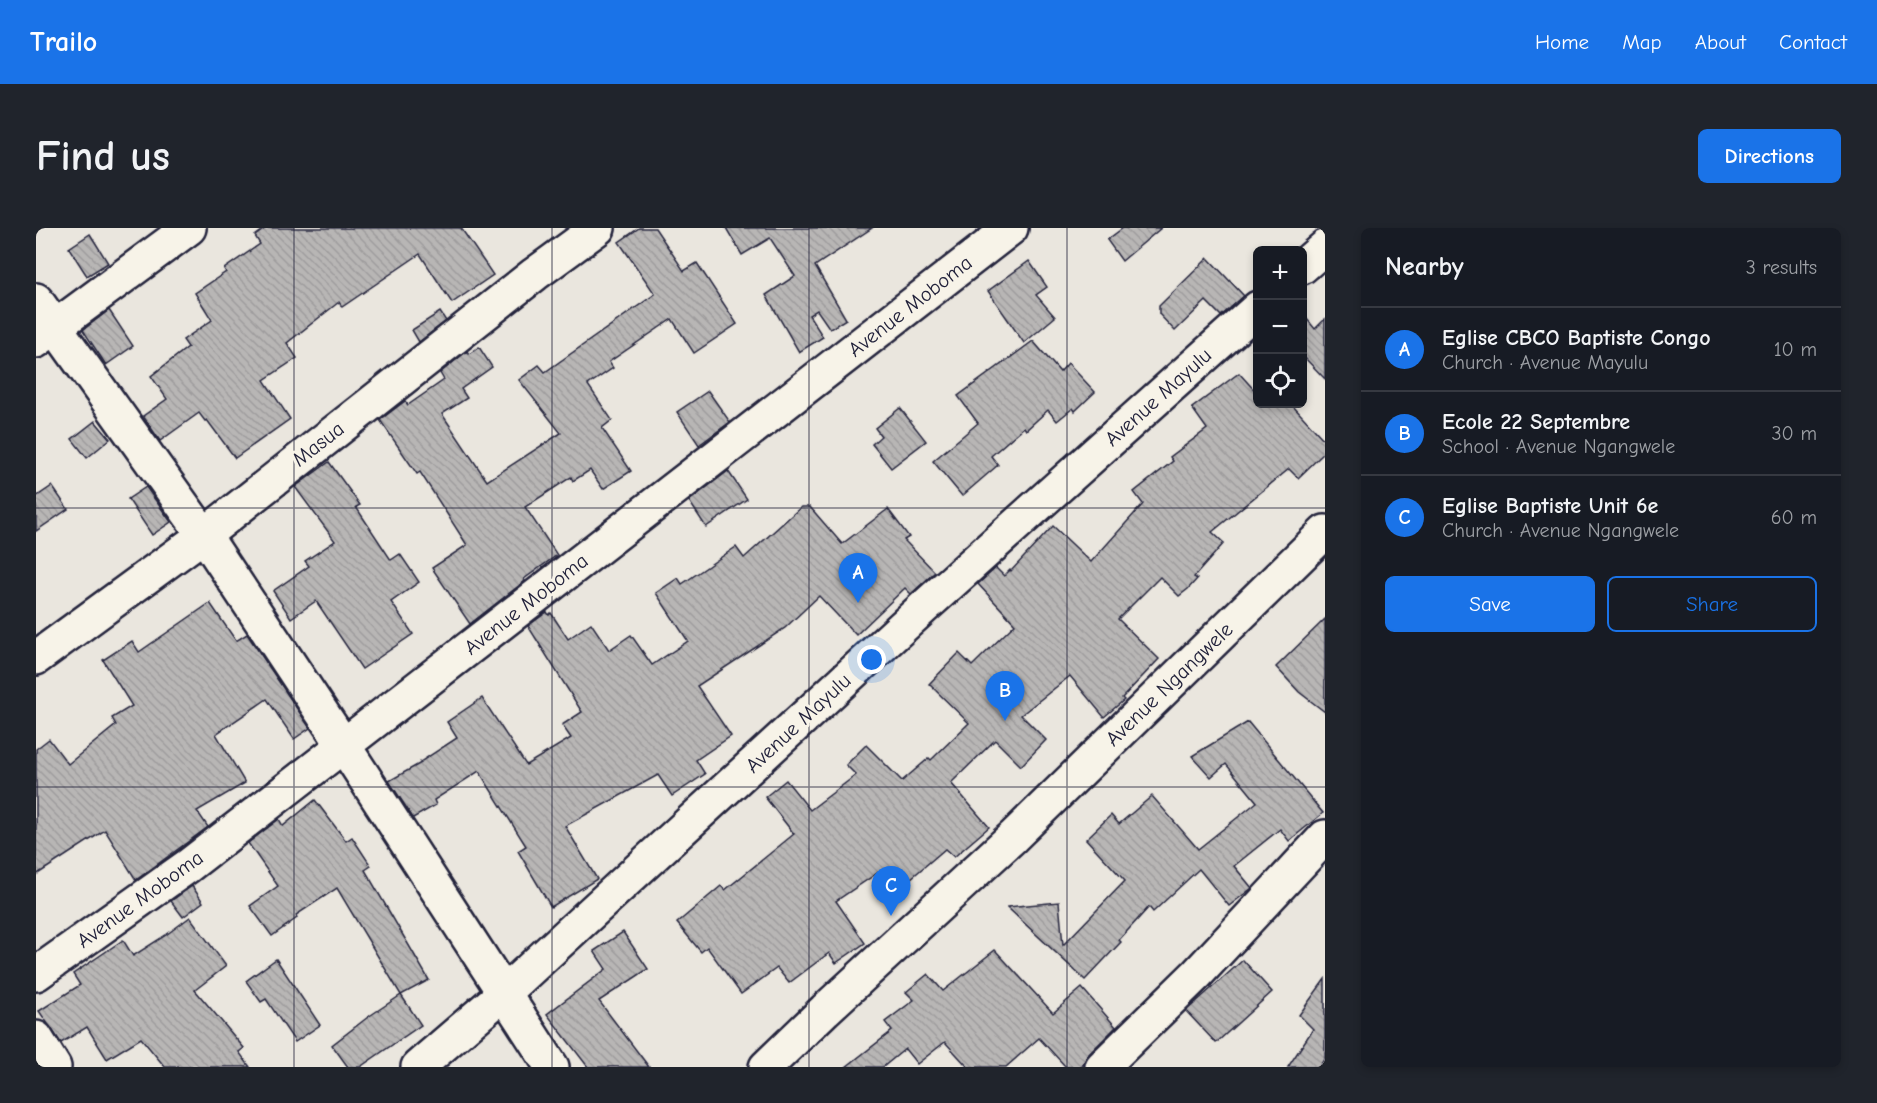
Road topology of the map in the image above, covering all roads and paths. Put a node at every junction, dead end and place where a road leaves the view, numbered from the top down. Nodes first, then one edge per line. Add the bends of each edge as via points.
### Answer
1 (189, 228) edge
2 (598, 228) edge
3 (1011, 228) edge
4 (1325, 247) edge
5 (1307, 263) edge
6 (36, 300) edge
7 (1253, 312) edge
8 (46, 334) edge
9 (1325, 532) edge
10 (204, 534) junction
11 (36, 658) edge
12 (344, 746) junction
13 (1325, 837) edge
14 (36, 974) edge
15 (504, 993) junction
16 (36, 1038) edge
17 (54, 1067) edge
18 (418, 1067) edge
19 (552, 1067) edge
20 (766, 1067) edge
21 (1102, 1067) edge

1 - 8 street
2 - 10 street, Masua
3 - 12 street, Avenue Moboma
4 - 5 street
6 - 8 street
7 - 15 street, Avenue Mayulu
8 - 10 street
9 - 20 street, Avenue Ngangwele via 1013,837
10 - 11 street, Masua
10 - 12 street
12 - 14 street, Avenue Moboma via 188,866
12 - 15 street
13 - 21 street via 1197,974
15 - 18 street, Avenue Mayulu
15 - 19 street
16 - 17 street

